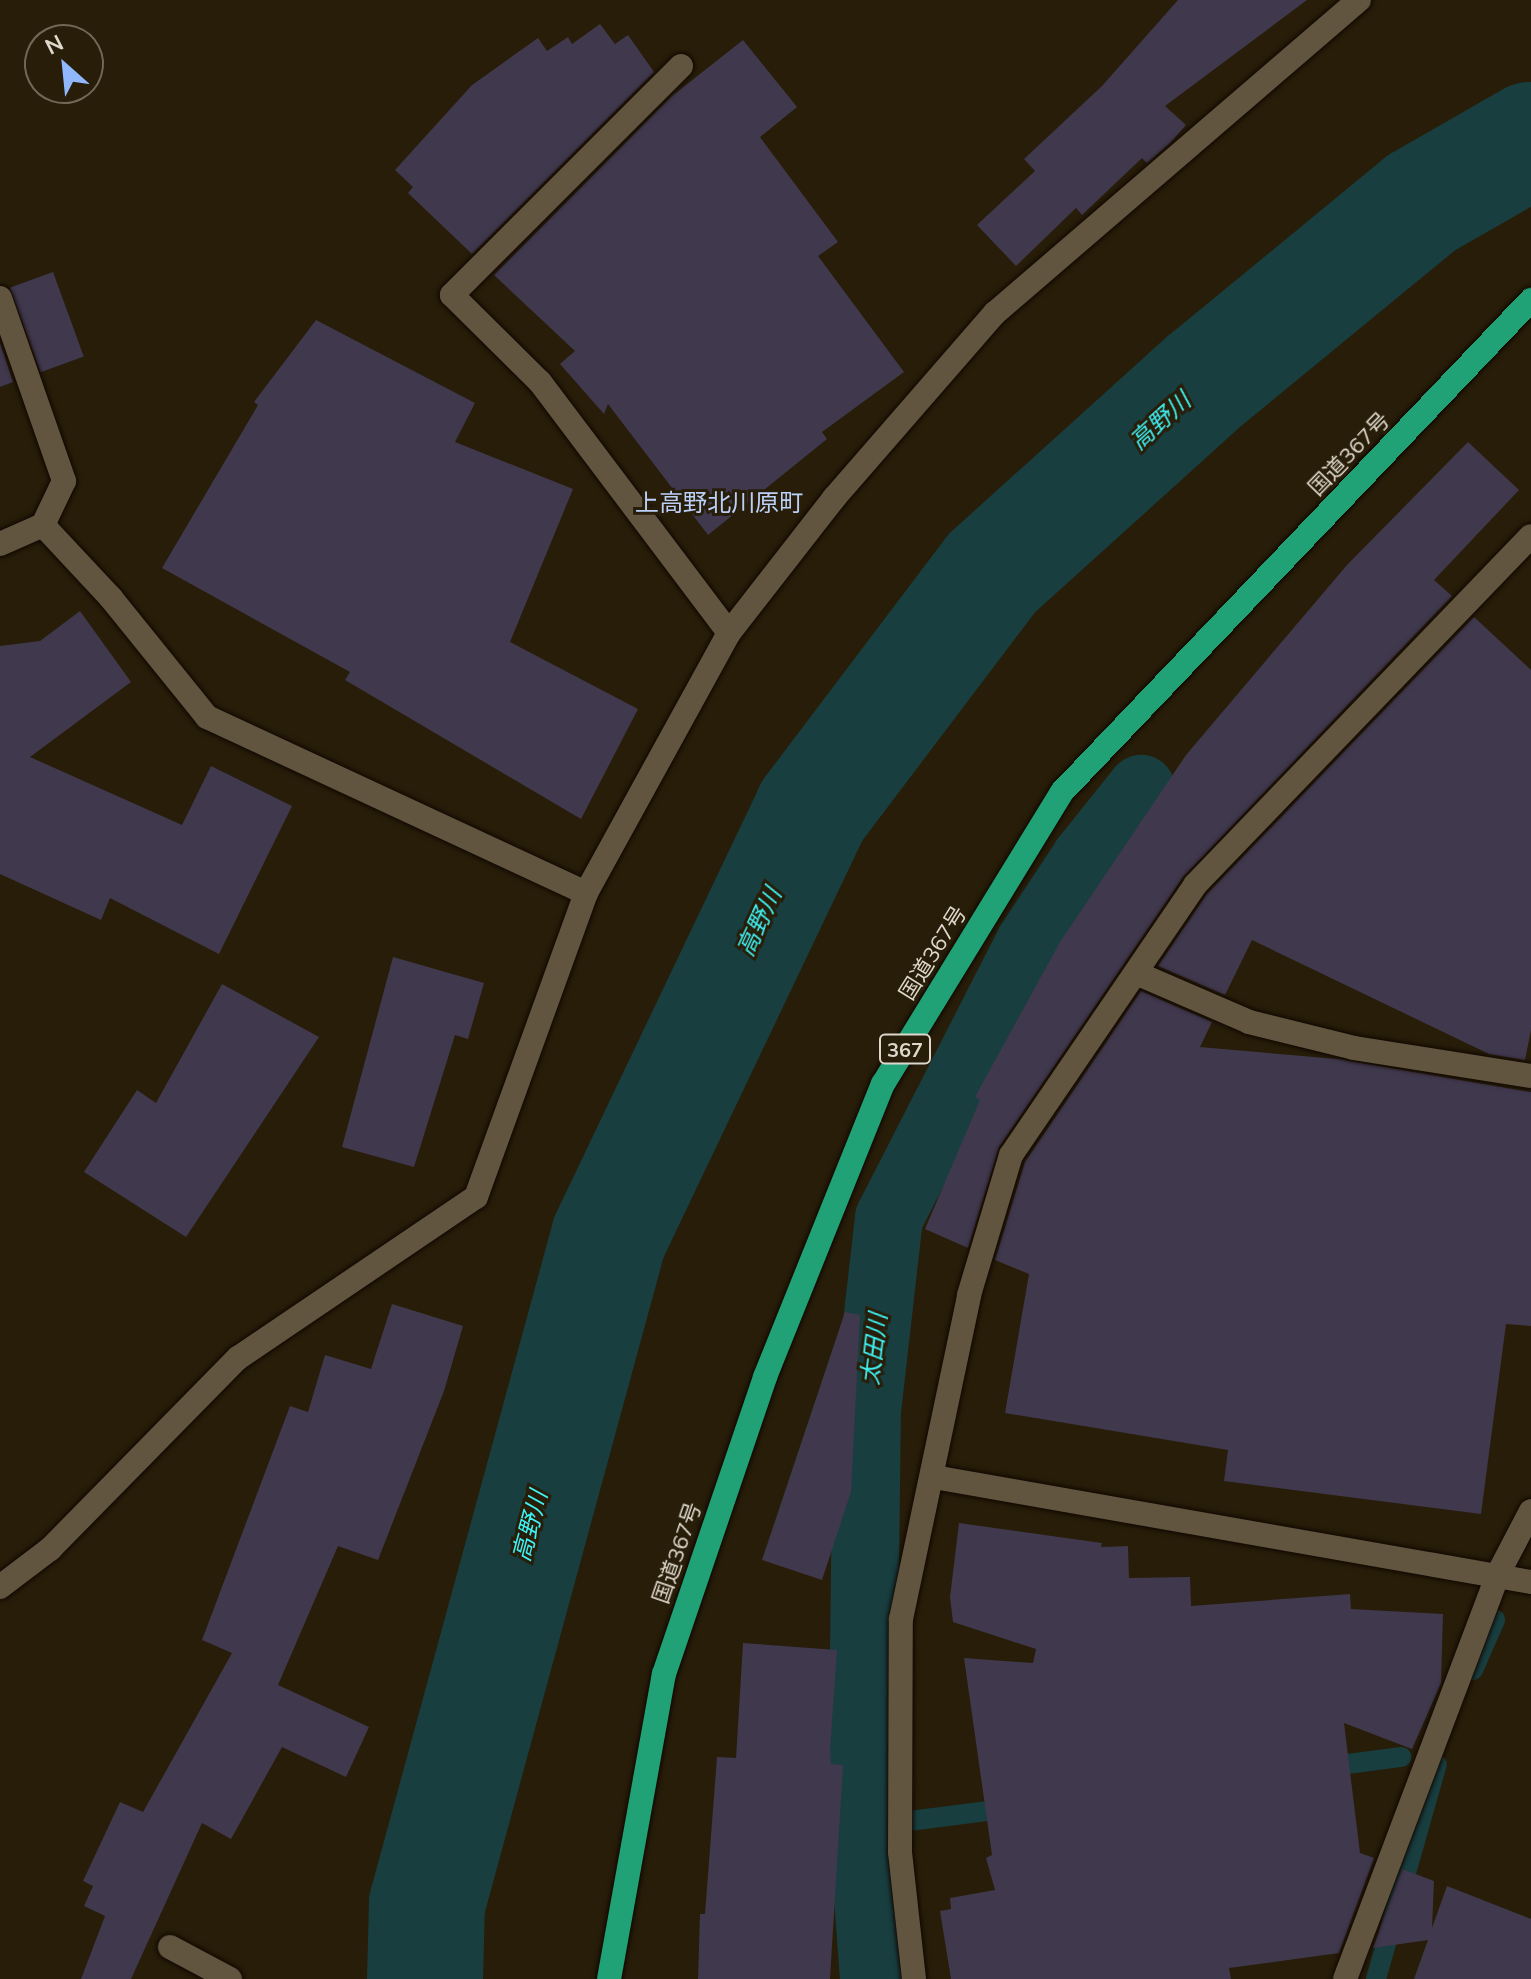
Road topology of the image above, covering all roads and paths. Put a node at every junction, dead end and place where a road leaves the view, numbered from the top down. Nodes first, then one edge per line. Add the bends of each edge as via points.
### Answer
1 (1359, 0) edge
2 (681, 66) dead end
3 (0, 298) edge
4 (1531, 300) edge
5 (43, 525) junction
6 (1531, 536) edge
7 (0, 544) edge
8 (729, 633) junction
9 (586, 893) junction
10 (1136, 973) junction
11 (1531, 1076) edge
12 (934, 1477) junction
13 (1531, 1511) edge
14 (1498, 1574) junction
15 (1531, 1582) edge
16 (0, 1587) edge
17 (170, 1947) dead end
18 (230, 1979) edge
19 (609, 1979) edge
20 (914, 1979) edge
21 (1345, 1979) edge

1 - 8 street via 995,313 834,498
2 - 8 street via 452,295 540,382
3 - 5 street via 64,481
4 - 19 highway, 国道367号 / 367 via 1062,792 883,1084 765,1377 664,1674
5 - 7 street
5 - 9 street via 111,598 207,717
6 - 10 street via 1195,885
8 - 9 street
9 - 16 street via 476,1197 238,1358 50,1549
10 - 11 street via 1249,1022 1354,1048
10 - 12 street via 1011,1155 969,1295
12 - 14 street
12 - 20 street via 901,1619 900,1852
13 - 14 street
14 - 15 street
14 - 21 street
17 - 18 street

